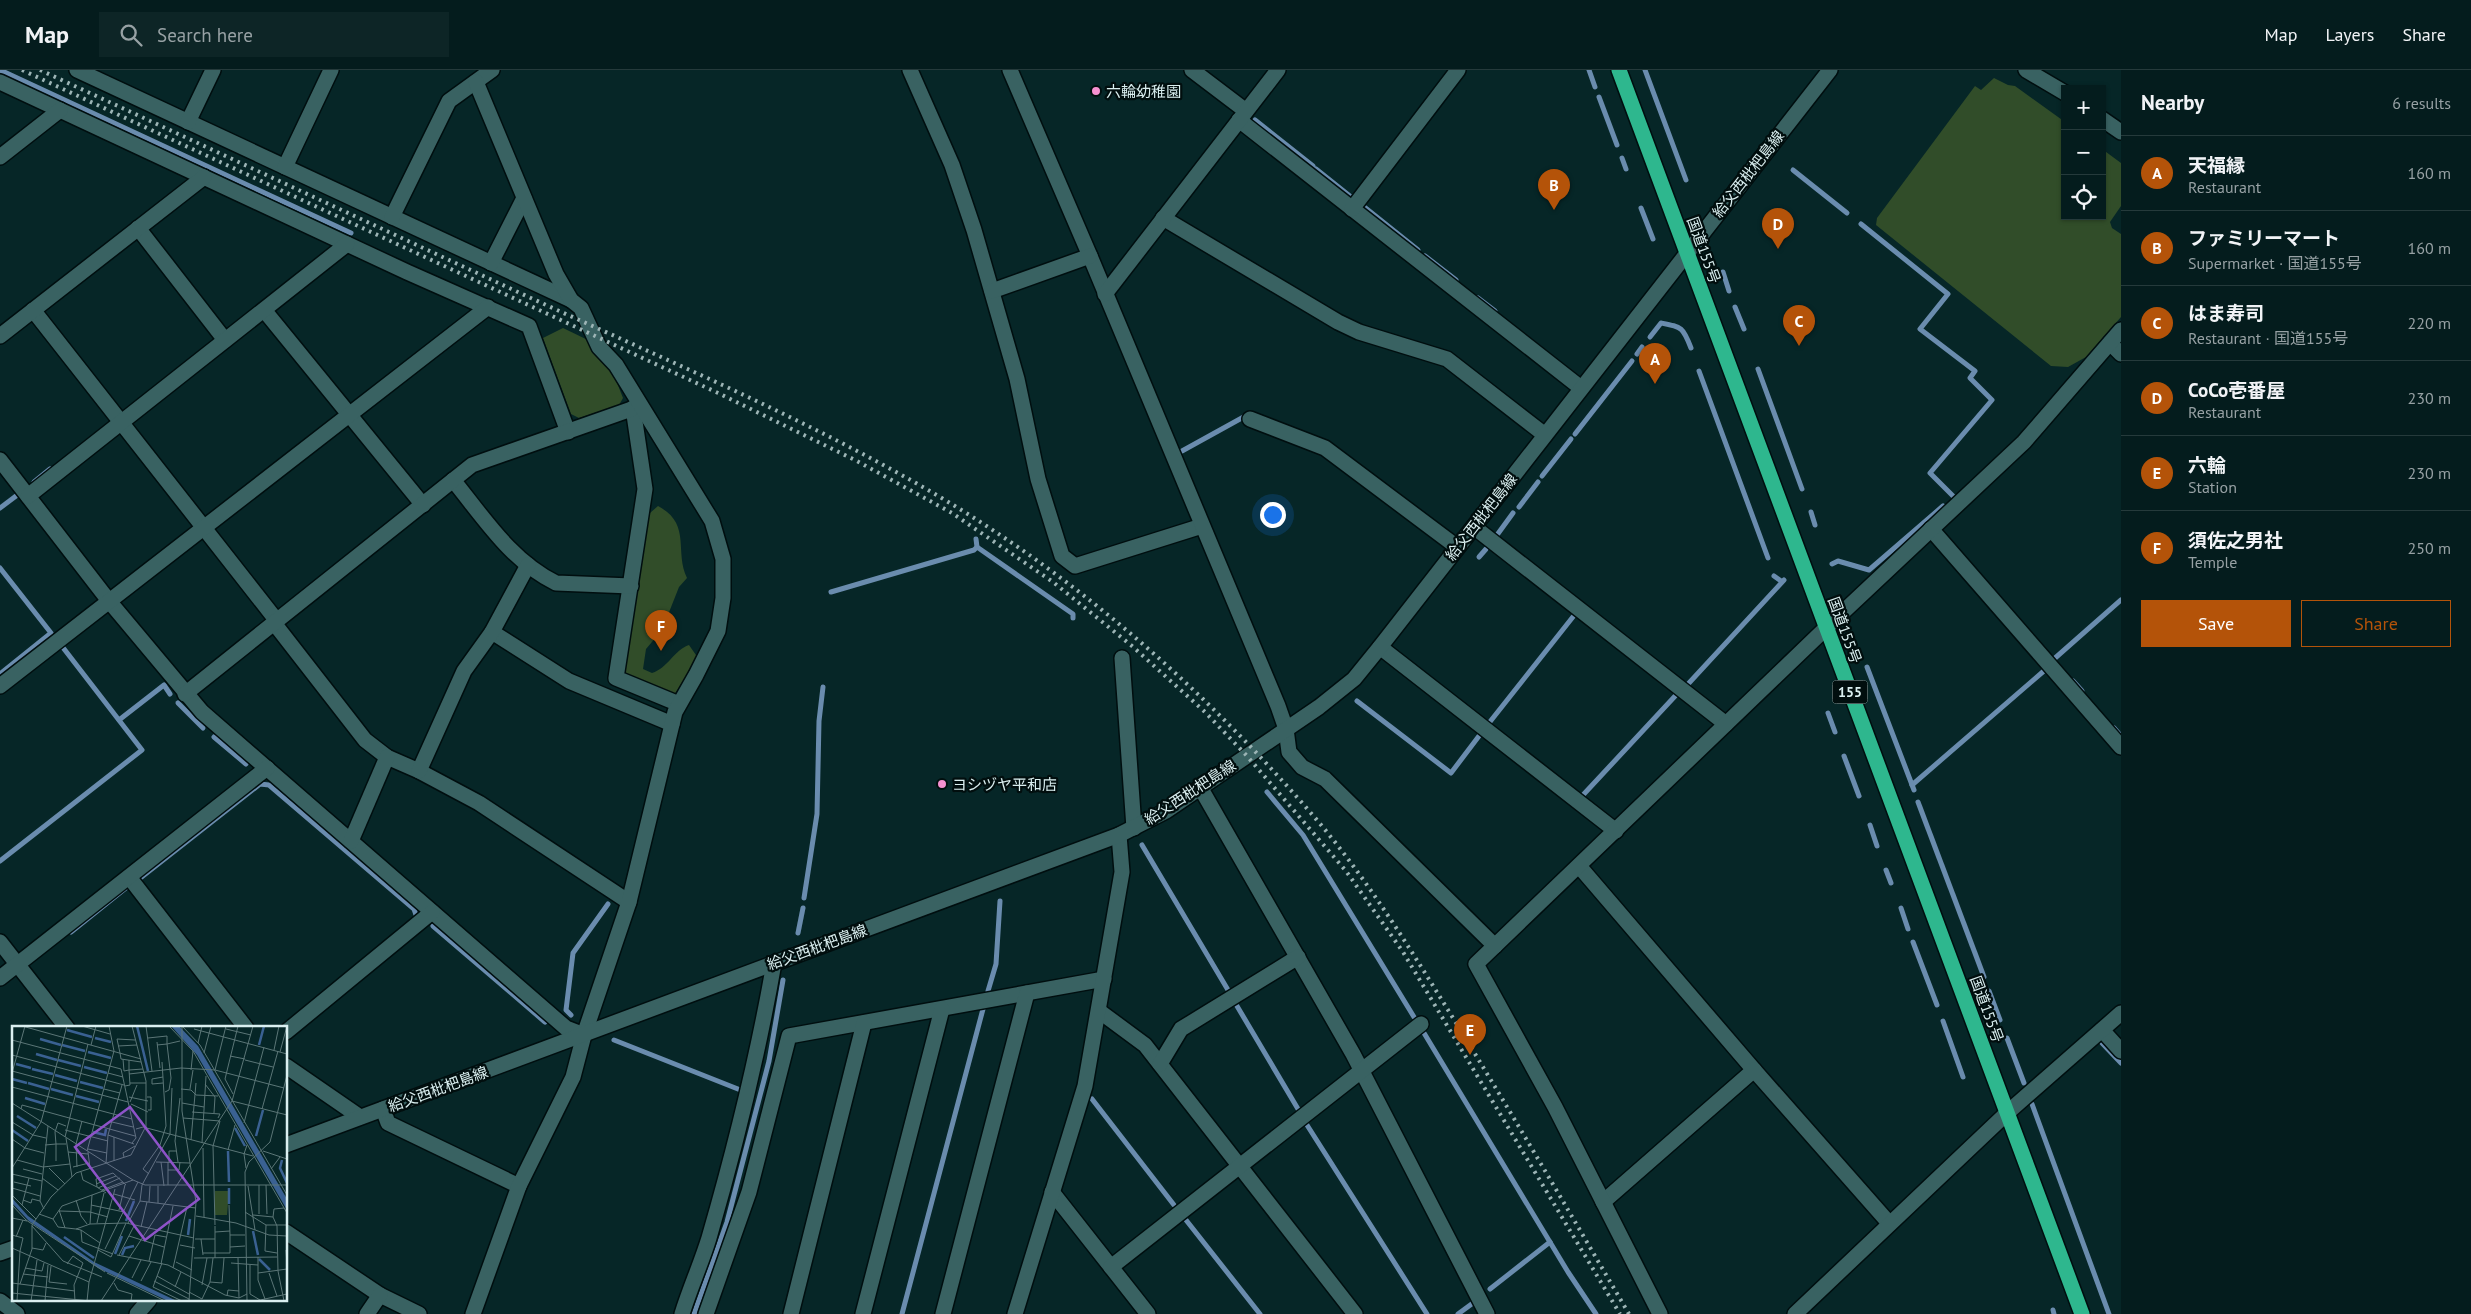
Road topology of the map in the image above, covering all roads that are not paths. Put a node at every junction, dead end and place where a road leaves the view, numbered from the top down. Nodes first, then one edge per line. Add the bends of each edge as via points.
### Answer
1 (77, 70) edge
2 (213, 70) edge
3 (332, 70) edge
4 (490, 70) edge
5 (910, 70) edge
6 (1010, 70) edge
7 (1192, 70) edge
8 (1278, 70) edge
9 (1458, 70) edge
10 (1619, 70) edge
11 (1830, 70) edge
12 (2026, 70) edge
13 (0, 82) edge
14 (476, 82) junction
15 (2061, 91) edge
16 (60, 110) junction
17 (1243, 116) junction
18 (188, 122) junction
19 (2106, 122) edge
20 (2121, 132) edge
21 (0, 157) edge
22 (285, 167) junction
23 (204, 177) junction
24 (524, 198) junction
25 (1352, 209) junction
26 (392, 217) junction
27 (1163, 218) junction
28 (138, 228) junction
29 (347, 244) junction
30 (1686, 252) junction
31 (1090, 256) junction
32 (491, 263) junction
33 (992, 291) junction
34 (1105, 294) junction
35 (571, 300) junction
36 (488, 307) junction
37 (33, 310) junction
38 (264, 310) junction
39 (2121, 330) edge
40 (0, 336) edge
41 (225, 340) junction
42 (2110, 343) junction
43 (2121, 354) edge
44 (1581, 388) junction
45 (636, 407) junction
46 (349, 415) junction
47 (1250, 419) dead end
48 (121, 422) junction
49 (568, 432) junction
50 (1545, 435) junction
51 (0, 460) edge
52 (453, 480) junction
53 (28, 496) junction
54 (422, 505) junction
55 (1202, 526) junction
56 (1474, 526) junction
57 (204, 527) junction
58 (1931, 529) junction
59 (1457, 548) junction
60 (528, 565) junction
61 (631, 586) junction
62 (109, 601) junction
63 (275, 622) junction
64 (1826, 628) junction
65 (492, 632) junction
66 (1380, 648) junction
67 (1122, 658) dead end
68 (0, 686) edge
69 (185, 694) junction
70 (680, 704) junction
71 (672, 724) junction
72 (1726, 724) junction
73 (1286, 729) junction
74 (2121, 747) edge
75 (387, 758) junction
76 (267, 768) junction
77 (418, 771) junction
78 (1200, 787) junction
79 (1134, 828) junction
80 (1616, 831) junction
81 (1119, 835) junction
82 (351, 841) junction
83 (1579, 866) junction
84 (129, 877) junction
85 (629, 902) junction
86 (432, 912) junction
87 (0, 942) edge
88 (1495, 946) junction
89 (1298, 957) junction
90 (774, 962) junction
91 (18, 965) junction
92 (0, 978) edge
93 (1104, 979) junction
94 (1027, 993) junction
95 (942, 1009) junction
96 (1099, 1011) junction
97 (2121, 1013) edge
98 (864, 1022) junction
99 (1421, 1024) dead end
100 (65, 1026) edge
101 (244, 1026) edge
102 (288, 1030) edge
103 (2102, 1030) junction
104 (584, 1035) junction
105 (2121, 1051) edge
106 (1160, 1064) junction
107 (288, 1067) edge
108 (1754, 1070) junction
109 (1362, 1071) junction
110 (383, 1109) junction
111 (2007, 1113) junction
112 (360, 1117) junction
113 (288, 1145) edge
114 (1240, 1166) junction
115 (519, 1186) junction
116 (1052, 1192) junction
117 (1603, 1202) junction
118 (1889, 1223) junction
119 (288, 1233) edge
120 (12, 1249) edge
121 (0, 1253) edge
122 (1111, 1267) junction
123 (380, 1295) junction
124 (0, 1301) edge
125 (147, 1302) edge
126 (1483, 1312) edge
127 (17, 1314) edge
128 (137, 1314) edge
129 (367, 1314) edge
130 (419, 1314) edge
131 (474, 1314) edge
132 (682, 1314) edge
133 (706, 1314) edge
134 (791, 1314) edge
135 (863, 1314) edge
136 (943, 1314) edge
137 (1015, 1314) edge
138 (1148, 1314) edge
139 (1355, 1314) edge
140 (1660, 1314) edge
141 (1795, 1314) edge
142 (2082, 1314) edge

1 - 18 street
2 - 18 street
3 - 22 street
4 - 14 street
5 - 33 street via 952,165
6 - 31 street
7 - 17 street
8 - 17 street
9 - 25 street
10 - 30 highway, 国道155号 / 155
11 - 30 street, 給父西枇杷島線
12 - 15 street
13 - 16 street
14 - 24 street
14 - 26 street via 449,101
16 - 21 street
16 - 23 street
17 - 25 street
17 - 27 street
18 - 22 street
19 - 20 street
22 - 26 street
23 - 28 street
23 - 29 street
24 - 32 street
24 - 35 street via 556,274
25 - 44 street
26 - 32 street
27 - 34 street
27 - 50 street via 1338,322 1359,332 1448,359
28 - 37 street
28 - 41 street
29 - 36 street
29 - 38 street
30 - 44 street, 給父西枇杷島線
30 - 64 highway, 国道155号 / 155
31 - 33 street
31 - 34 street
32 - 35 street
33 - 55 street via 1018,379 1038,480 1062,556 1075,566
34 - 55 street
35 - 45 street via 581,308 599,347 616,364
36 - 46 street
36 - 49 street via 529,326
37 - 40 street
37 - 48 street
38 - 41 street
38 - 46 street
39 - 42 street
41 - 48 street
42 - 43 street
42 - 58 street via 2024,442
44 - 50 street, 給父西枇杷島線
45 - 49 street
45 - 61 street via 645,489
45 - 70 street via 712,521 723,559 723,598 718,632
46 - 54 street
46 - 57 street
47 - 59 street via 1325,448
48 - 53 street
48 - 57 street
49 - 52 street via 472,465
50 - 56 street, 給父西枇杷島線
51 - 53 street
52 - 54 street
52 - 60 street via 510,552
53 - 62 street
54 - 63 street
55 - 73 street
56 - 59 street, 給父西枇杷島線
56 - 72 street
57 - 62 street
57 - 63 street
58 - 64 street
58 - 74 street
59 - 66 street, 給父西枇杷島線
60 - 61 street via 556,583
60 - 65 street
61 - 70 street via 616,678
62 - 68 street
62 - 69 street
63 - 69 street
63 - 75 street via 365,740
64 - 72 street
64 - 111 highway, 国道155号 / 155
65 - 71 street via 569,681
65 - 77 street via 464,671
66 - 73 street, 給父西枇杷島線 via 1354,679
66 - 80 street
67 - 79 street
69 - 76 street
70 - 71 street
71 - 85 street
72 - 80 street
73 - 78 street, 給父西枇杷島線
73 - 88 street via 1289,752 1302,766 1325,780
75 - 77 street
75 - 82 street
76 - 82 street
76 - 84 street
77 - 85 street via 479,803
78 - 79 street, 給父西枇杷島線
78 - 89 street
79 - 81 street, 給父西枇杷島線
80 - 83 street
81 - 90 street, 給父西枇杷島線
81 - 93 street via 1122,872
82 - 86 street
83 - 88 street
83 - 108 street
84 - 91 street
84 - 101 street
85 - 104 street
86 - 102 street
86 - 104 street via 566,1028
87 - 91 street
88 - 117 street via 1476,964
89 - 106 street via 1181,1029
89 - 109 street
90 - 104 street, 給父西枇杷島線
90 - 132 street via 747,1094 708,1240
91 - 92 street
91 - 100 street
93 - 94 street
93 - 96 street
94 - 95 street
94 - 136 street
95 - 98 street
95 - 135 street
96 - 106 street via 1145,1045
96 - 116 street via 1085,1086
97 - 103 street
98 - 133 street via 789,1036 748,1192
98 - 134 street
99 - 109 street
103 - 105 street
103 - 111 street
104 - 110 street, 給父西枇杷島線
104 - 115 street via 570,1083
106 - 114 street
107 - 112 street
108 - 117 street
108 - 118 street
109 - 114 street
109 - 126 street
110 - 112 street, 給父西枇杷島線
110 - 115 street via 388,1124
111 - 118 street
111 - 142 highway, 国道155号 / 155
112 - 113 street, 給父西枇杷島線
114 - 122 street
114 - 139 street
115 - 131 street
116 - 122 street
116 - 137 street
117 - 140 street
118 - 141 street
119 - 123 street
120 - 121 street
122 - 138 street
123 - 129 street
123 - 130 street
124 - 127 street
125 - 128 street

